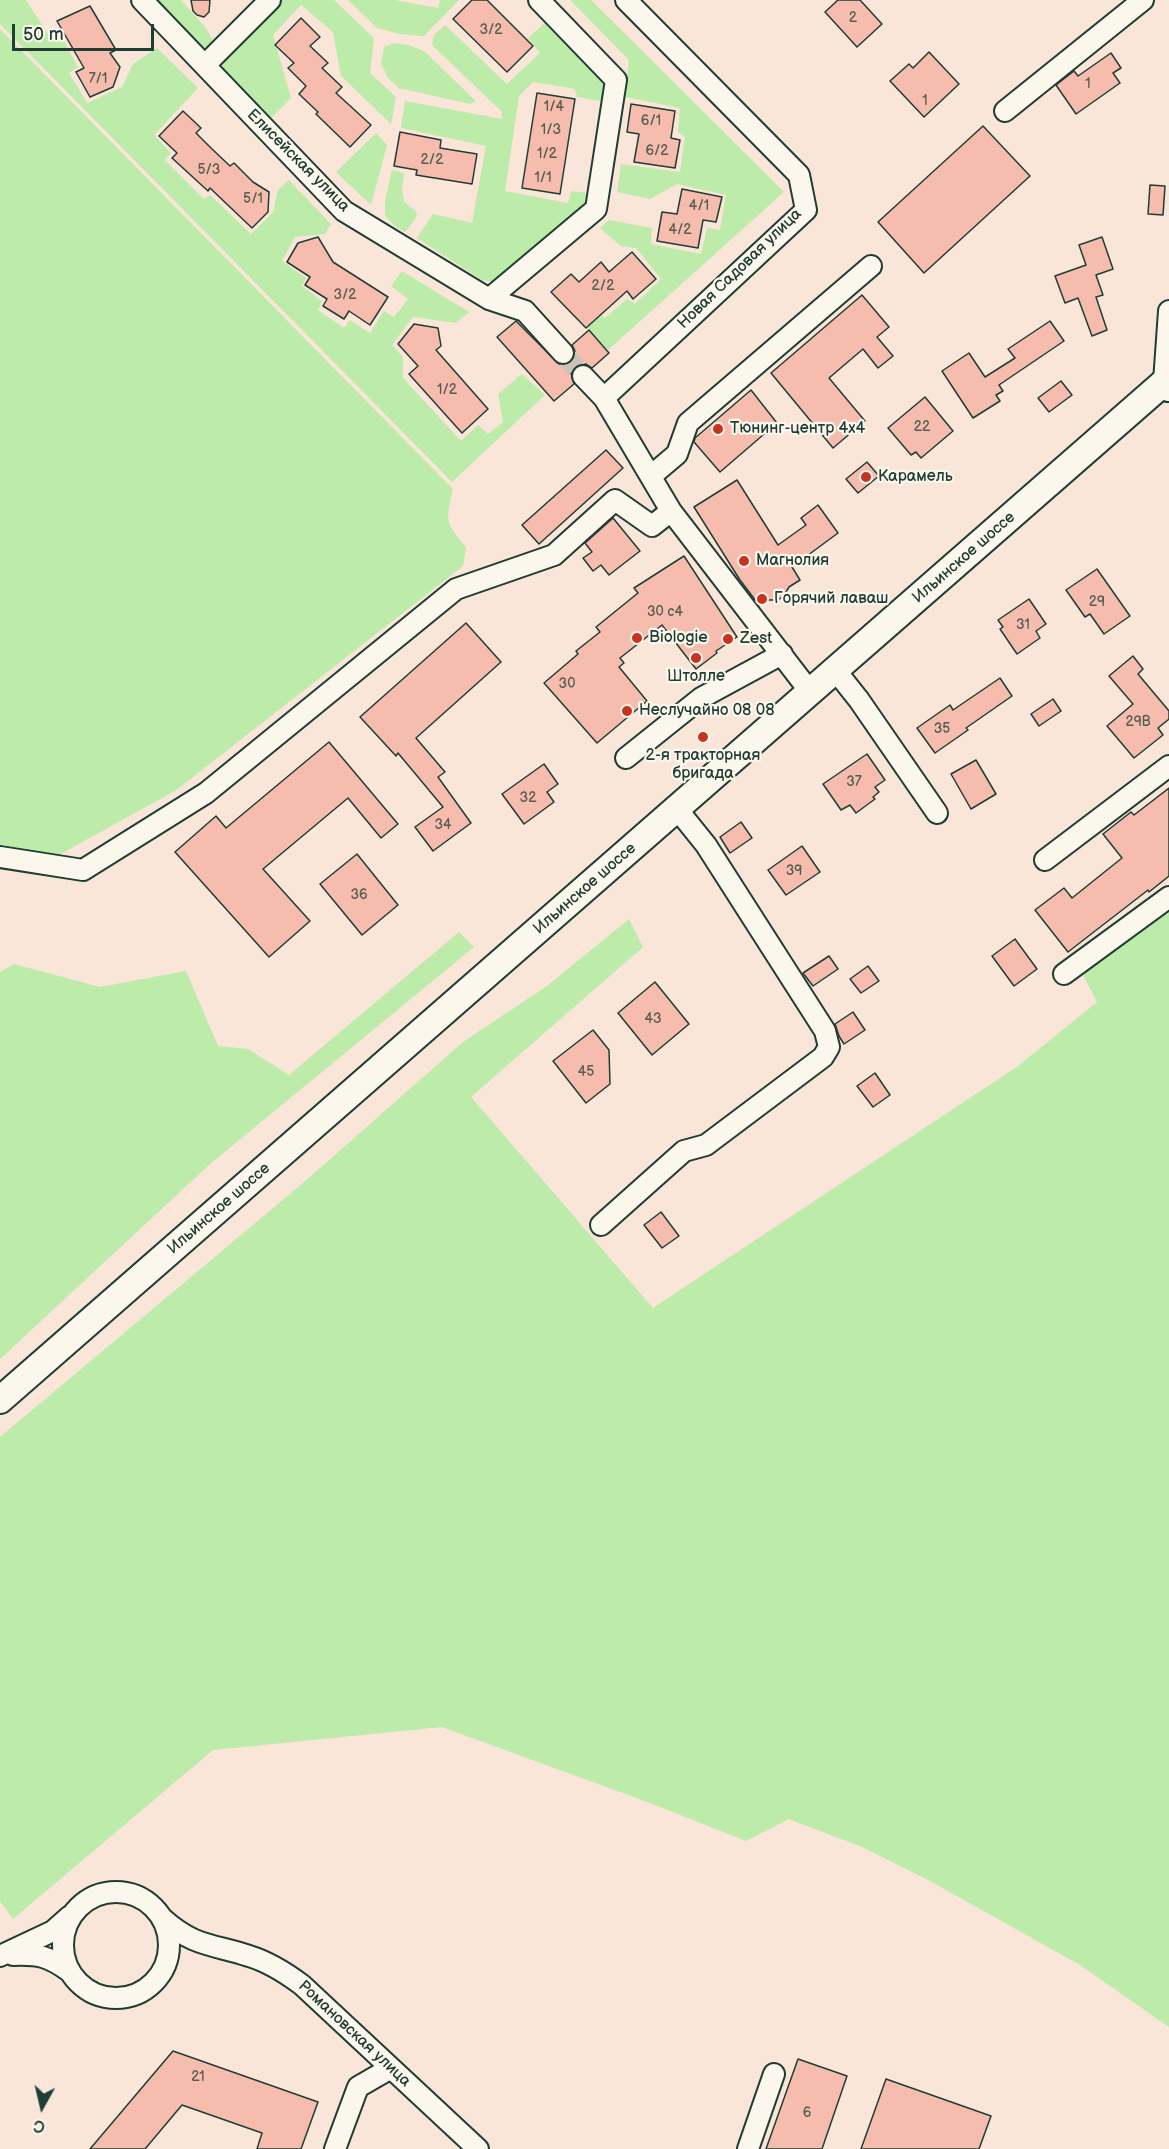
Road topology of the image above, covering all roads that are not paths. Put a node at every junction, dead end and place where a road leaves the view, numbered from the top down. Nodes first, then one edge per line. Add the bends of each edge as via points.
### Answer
1 (142, 0) edge
2 (270, 0) edge
3 (539, 0) edge
4 (626, 0) edge
5 (1143, 0) edge
6 (204, 65) junction
7 (1005, 111) dead end
8 (871, 266) dead end
9 (489, 299) junction
10 (1169, 311) edge
11 (563, 353) tunnel mouth
12 (583, 376) tunnel mouth
13 (1167, 384) edge
14 (604, 398) junction
15 (651, 476) junction
16 (671, 511) junction
17 (782, 654) junction
18 (836, 671) junction
19 (811, 693) junction
20 (626, 758) dead end
21 (1169, 766) edge
22 (677, 809) junction
23 (937, 813) dead end
24 (0, 857) edge
25 (1045, 860) dead end
26 (1169, 897) edge
27 (1064, 974) dead end
28 (601, 1225) dead end
29 (0, 1400) edge
30 (72, 1914) junction
31 (163, 1919) junction
32 (214, 1948) junction
33 (1, 1955) edge
34 (166, 1966) junction
35 (69, 1971) junction
36 (391, 2068) junction
37 (774, 2074) dead end
38 (335, 2149) edge
39 (478, 2149) edge
40 (748, 2149) edge

1 - 6 street, Елисейская улица
2 - 6 street
3 - 9 street via 616,80 596,209
4 - 14 street, Новая Садовая улица via 799,176 806,210
5 - 7 street
6 - 9 street, Елисейская улица via 344,211
8 - 15 street via 688,423 677,454
9 - 11 street, Елисейская улица via 525,311
10 - 13 street
12 - 14 street
13 - 18 main road, Ильинское шоссе
14 - 15 street
15 - 16 street
16 - 17 street
16 - 24 street via 652,526 615,500 554,555 456,588 206,793 83,870
17 - 19 street
17 - 20 street via 701,698
18 - 19 main road, Ильинское шоссе
18 - 23 street
19 - 22 main road, Ильинское шоссе
21 - 25 street
22 - 28 street via 706,845 825,1031 829,1047 823,1057 706,1145 684,1151
22 - 29 main road, Ильинское шоссе
26 - 27 street
30 - 31 street, Романовская улица via 102,1893 125,1892 147,1902
30 - 33 street, Романовская улица via 53,1931
30 - 35 street via 63,1942
31 - 32 street, Романовская улица via 177,1932
31 - 34 street via 170,1942
32 - 34 street, Романовская улица via 192,1951
32 - 36 street, Романовская улица via 249,1956 284,1971
33 - 35 street, Романовская улица via 34,1954 51,1958
34 - 35 street, Романовская улица via 152,1985 119,1999 95,1994
36 - 38 street via 358,2087
36 - 39 street, Романовская улица
37 - 40 street

